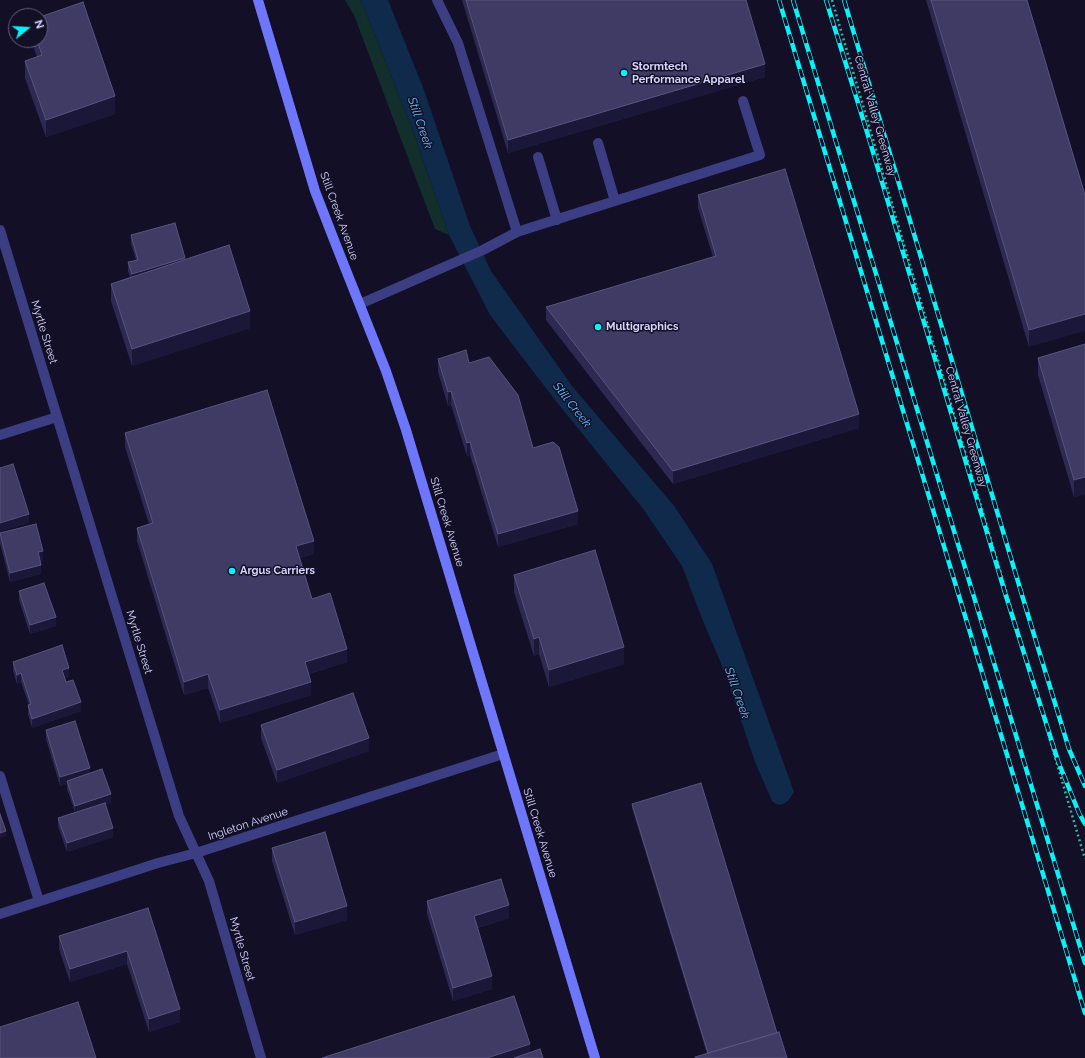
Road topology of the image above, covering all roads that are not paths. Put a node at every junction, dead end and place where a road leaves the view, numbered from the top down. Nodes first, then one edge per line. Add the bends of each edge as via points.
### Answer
1 (258, 0) edge
2 (437, 0) edge
3 (743, 101) dead end
4 (598, 144) dead end
5 (538, 157) dead end
6 (615, 201) junction
7 (556, 220) junction
8 (0, 230) edge
9 (517, 232) junction
10 (360, 304) junction
11 (57, 417) junction
12 (0, 435) edge
13 (503, 754) junction
14 (0, 776) edge
15 (196, 853) junction
16 (39, 901) junction
17 (0, 914) edge
18 (261, 1058) edge
19 (595, 1058) edge

1 - 10 street, Still Creek Avenue via 315,191
2 - 9 street via 458,43
3 - 6 street via 760,155
4 - 6 street
5 - 7 street
6 - 7 street
7 - 9 street
8 - 11 street, Myrtle Street
9 - 10 street via 483,250
10 - 13 street, Still Creek Avenue via 406,430
11 - 12 street
11 - 15 street, Myrtle Street via 179,816
13 - 15 street, Ingleton Avenue
13 - 19 street, Still Creek Avenue
14 - 16 street
15 - 16 street, Ingleton Avenue
15 - 18 street, Myrtle Street via 209,881
16 - 17 street, Ingleton Avenue

